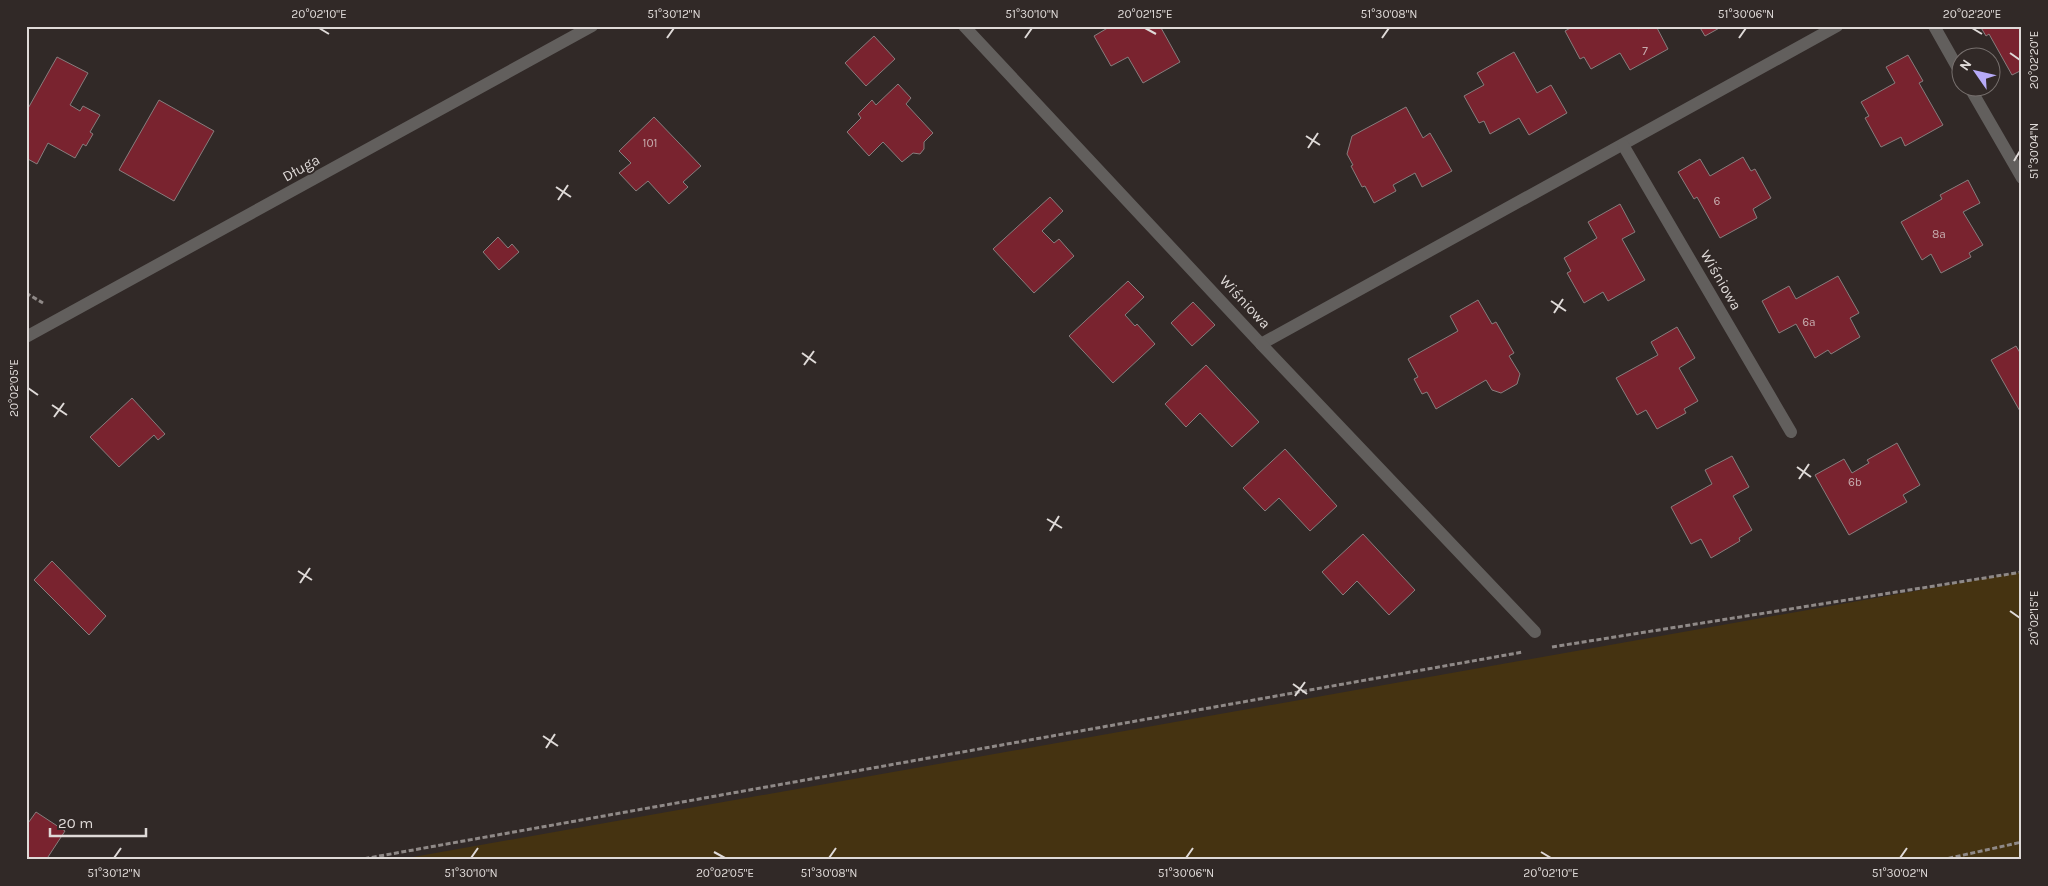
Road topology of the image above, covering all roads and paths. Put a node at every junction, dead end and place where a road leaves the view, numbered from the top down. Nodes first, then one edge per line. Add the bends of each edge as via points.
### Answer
1 (592, 26) edge
2 (964, 26) edge
3 (1837, 26) edge
4 (1934, 26) edge
5 (1950, 54) edge
6 (1976, 98) edge
7 (1622, 145) junction
8 (2022, 178) edge
9 (26, 338) edge
10 (1261, 344) junction
11 (1791, 432) dead end
12 (2022, 572) edge
13 (1535, 632) dead end
14 (1545, 648) dead end
15 (1525, 652) dead end
16 (2022, 842) edge
17 (357, 860) edge
18 (1941, 860) edge

1 - 9 street, Długa
2 - 10 street, Wiśniowa
3 - 7 street, Wiśniowa
4 - 5 street
6 - 8 street
7 - 10 street, Wiśniowa
7 - 11 street, Wiśniowa
10 - 13 street
12 - 14 path
15 - 17 path
16 - 18 path

